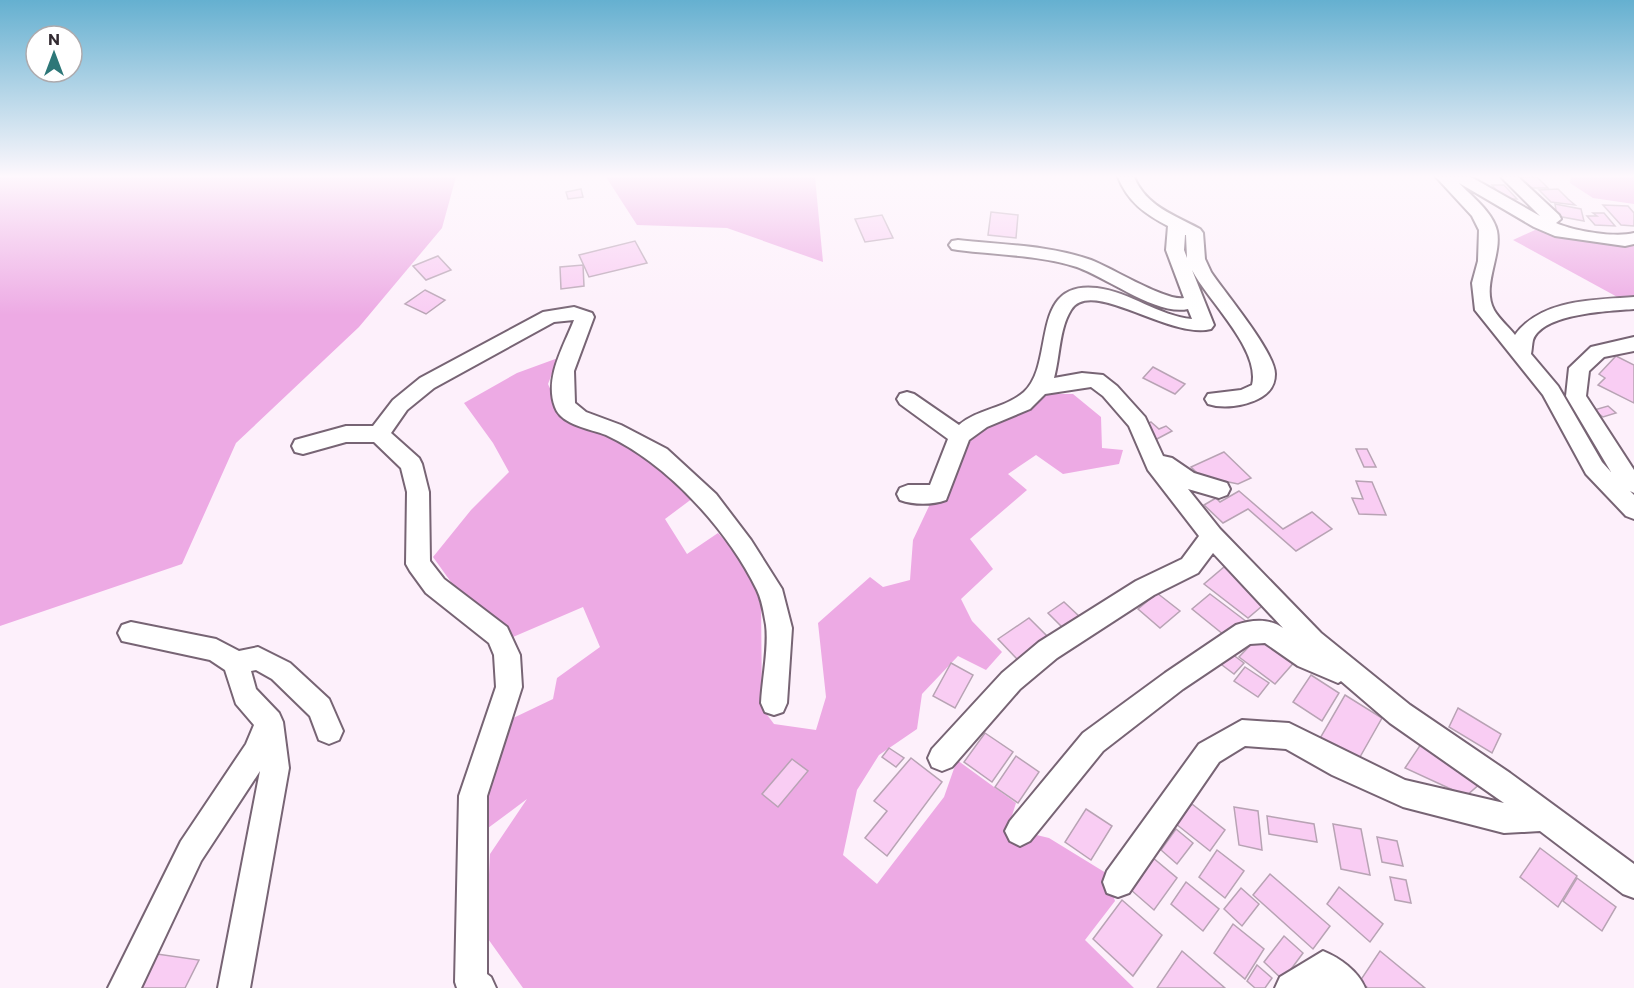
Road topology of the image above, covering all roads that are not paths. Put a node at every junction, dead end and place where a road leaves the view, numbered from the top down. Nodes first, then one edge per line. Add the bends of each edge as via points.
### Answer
1 (1177, 223) edge
2 (1179, 223) edge
3 (1484, 223) edge
4 (1540, 223) edge
5 (1567, 223) edge
6 (1634, 237) edge
7 (958, 245) dead end
8 (1196, 301) junction
9 (1634, 303) edge
10 (1634, 344) edge
11 (1521, 355) junction
12 (1039, 388) junction
13 (907, 399) dead end
14 (1215, 399) dead end
15 (379, 434) junction
16 (960, 436) junction
17 (303, 446) dead end
18 (1153, 457) junction
19 (1630, 472) edge
20 (1220, 489) dead end
21 (908, 494) dead end
22 (1634, 510) edge
23 (1212, 536) junction
24 (131, 633) dead end
25 (236, 663) junction
26 (1359, 680) junction
27 (774, 703) dead end
28 (269, 722) junction
29 (329, 730) dead end
30 (942, 758) dead end
31 (1544, 816) junction
32 (1020, 831) dead end
33 (1118, 882) dead end
34 (1634, 884) edge
35 (124, 988) edge
36 (234, 988) edge
37 (480, 988) edge
38 (1291, 988) edge
39 (1349, 988) edge

1 - 8 street via 1175,250
2 - 14 street via 1194,232 1196,260 1202,273 1260,356 1265,374 1261,389 1244,397
3 - 11 street via 1488,230 1487,261 1481,283 1484,310
4 - 6 street via 1561,232 1625,241
5 - 6 street
7 - 8 street via 1058,256 1085,264 1162,300 1179,305
8 - 12 street via 1204,326 1191,327 1101,295 1082,293 1067,300 1058,312 1050,357
9 - 11 street via 1576,307 1534,325 1524,337
10 - 19 street via 1598,352 1579,368 1576,396
11 - 22 street via 1551,391 1594,468
12 - 16 street via 1025,404 984,420
12 - 18 street via 1096,380 1138,422
13 - 16 street
15 - 17 street via 346,434
15 - 27 street via 400,405 428,383 550,316 574,313 585,317 565,362 561,388 565,407 660,455 708,500 743,547 770,589 780,628
15 - 37 street via 411,464 418,492 418,564 435,586 498,636 507,656 509,687 473,796 471,982
16 - 21 street via 938,494
18 - 20 street via 1187,480
18 - 23 street
23 - 26 street via 1312,641
23 - 30 street via 1190,566 1145,588 1048,650 1011,681
24 - 25 street via 216,651
25 - 28 street via 245,695
25 - 29 street via 258,658 281,671 320,708
26 - 31 street via 1400,714
26 - 32 street via 1307,658 1269,632 1245,633 1093,742
28 - 35 street via 256,753 190,851
28 - 36 street via 275,768
31 - 33 street via 1504,818 1403,793 1289,736 1242,733 1209,753
31 - 34 street
38 - 39 street via 1323,967

